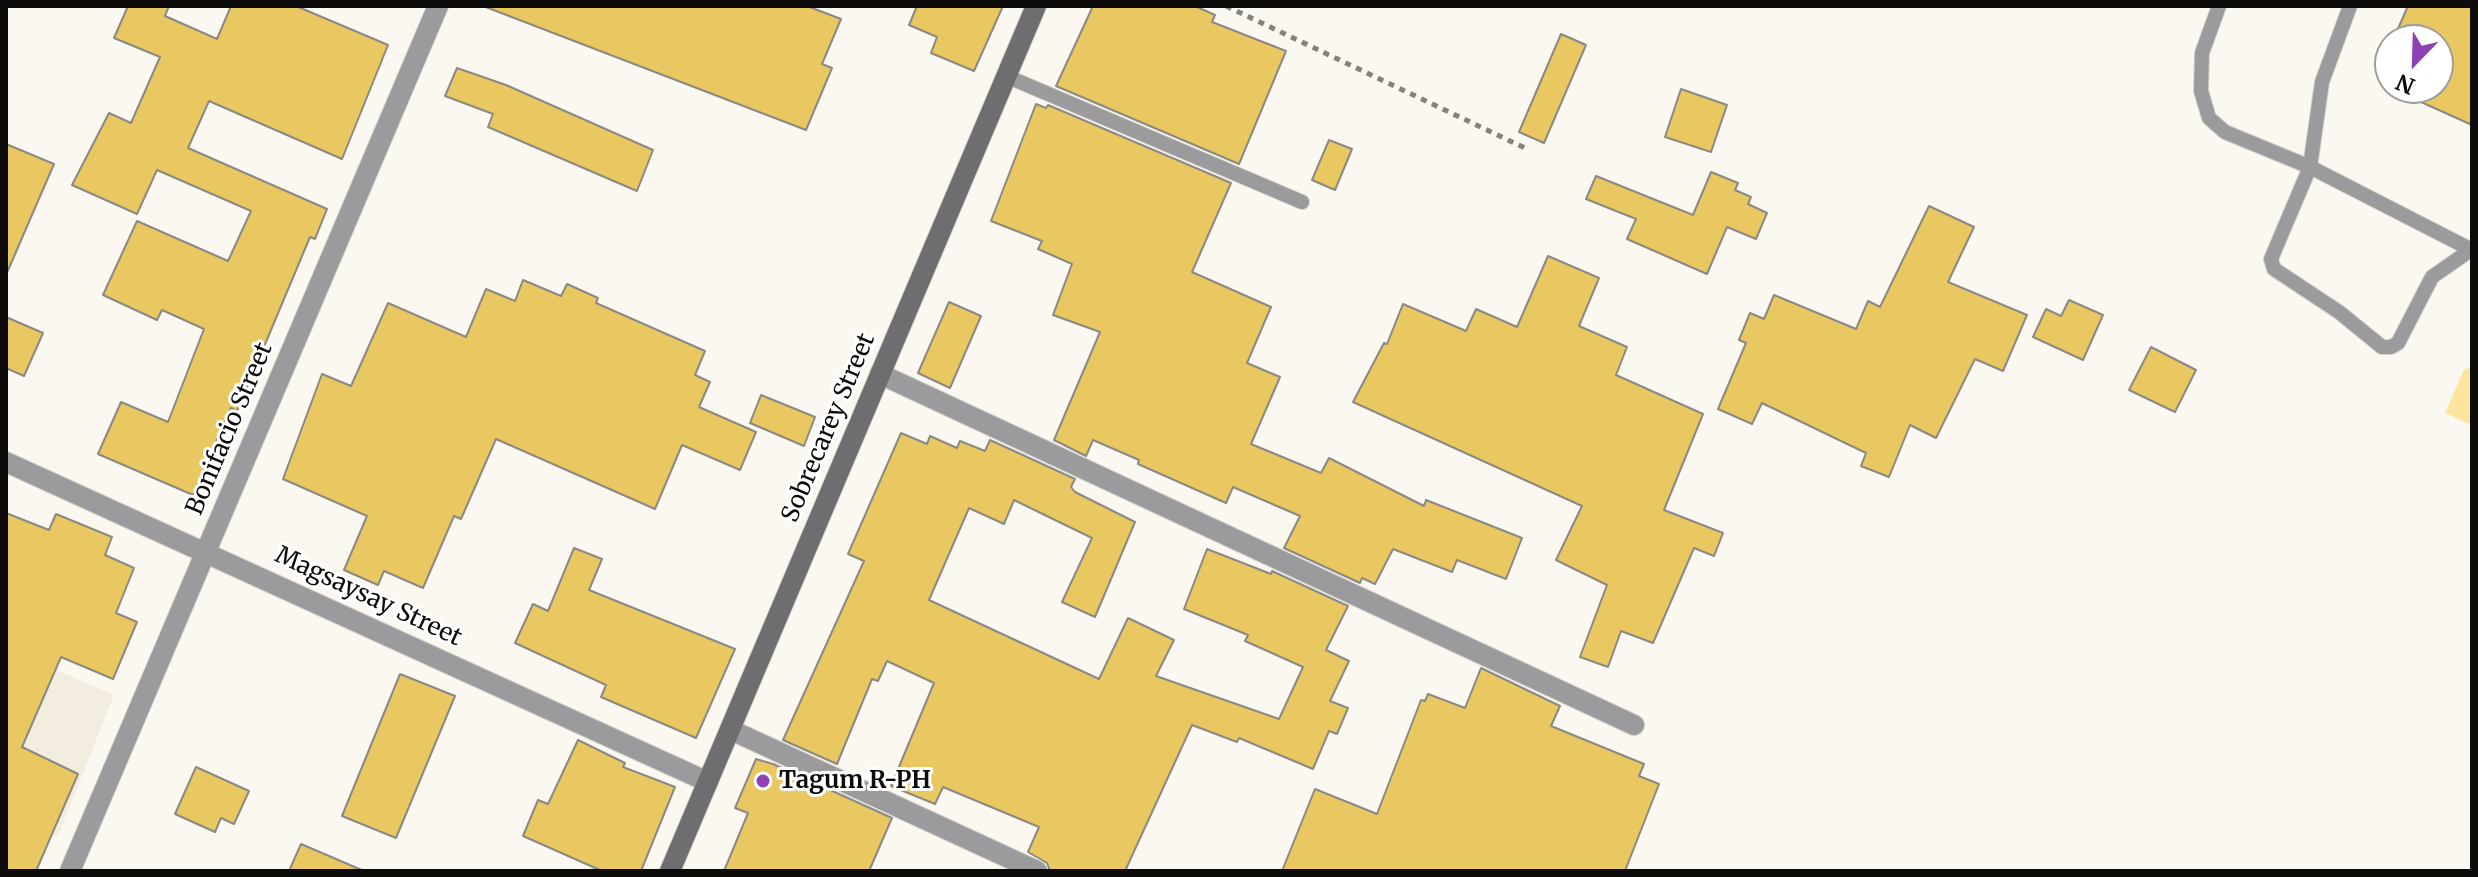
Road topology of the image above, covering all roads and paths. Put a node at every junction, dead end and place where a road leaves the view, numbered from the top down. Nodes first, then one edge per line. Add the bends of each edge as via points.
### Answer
1 (438, 6) edge
2 (1036, 6) edge
3 (1226, 6) edge
4 (2219, 6) edge
5 (2350, 6) edge
6 (1006, 76) junction
7 (1527, 149) dead end
8 (2310, 167) junction
9 (1302, 202) dead end
10 (2471, 249) edge
11 (880, 374) junction
12 (6, 462) edge
13 (206, 552) junction
14 (1634, 725) dead end
15 (731, 730) junction
16 (708, 782) junction
17 (70, 871) edge
18 (670, 871) edge
19 (1037, 871) edge

1 - 13 street, Bonifacio Street
2 - 6 main road, Sobrecarey Street
3 - 7 path
4 - 8 lane via 2202,53 2201,91 2209,118 2225,132
5 - 8 lane via 2322,82
6 - 9 lane
6 - 11 main road, Sobrecarey Street
8 - 10 lane
8 - 10 lane via 2271,259 2274,269 2382,347 2398,343 2432,277
11 - 14 street
11 - 15 main road, Sobrecarey Street
12 - 13 street, Magsaysay Street
13 - 16 street, Magsaysay Street
13 - 17 street, Bonifacio Street
15 - 16 main road, Sobrecarey Street
15 - 19 street
16 - 18 main road, Sobrecarey Street

